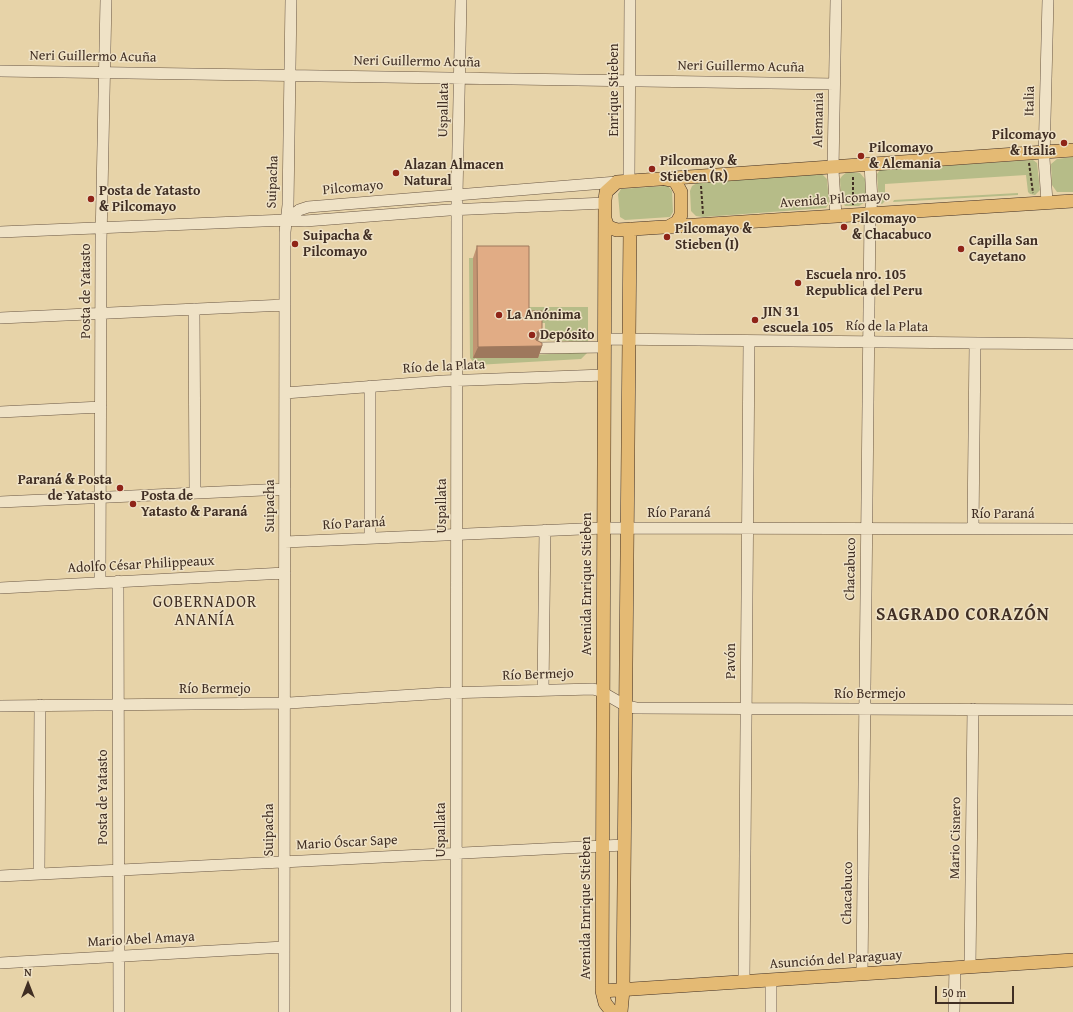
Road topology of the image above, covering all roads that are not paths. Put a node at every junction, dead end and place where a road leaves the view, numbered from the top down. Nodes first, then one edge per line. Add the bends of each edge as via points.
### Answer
1 (106, 0) edge
2 (291, 0) edge
3 (461, 0) edge
4 (630, 0) edge
5 (836, 0) edge
6 (1048, 0) edge
7 (0, 70) edge
8 (104, 72) junction
9 (290, 75) junction
10 (459, 78) junction
11 (630, 80) junction
12 (834, 84) junction
13 (1073, 150) edge
14 (1044, 152) junction
15 (870, 164) junction
16 (833, 167) junction
17 (664, 179) junction
18 (623, 181) junction
19 (457, 195) junction
20 (1073, 201) edge
21 (1048, 202) junction
22 (605, 203) junction
23 (457, 209) junction
24 (870, 214) junction
25 (836, 216) junction
26 (605, 219) junction
27 (286, 220) junction
28 (101, 227) junction
29 (667, 227) junction
30 (630, 229) junction
31 (0, 232) edge
32 (285, 305) junction
33 (194, 309) junction
34 (101, 313) junction
35 (0, 318) edge
36 (629, 339) junction
37 (749, 341) junction
38 (869, 342) junction
39 (604, 343) junction
40 (975, 344) junction
41 (1073, 344) edge
42 (538, 348) edge
43 (604, 375) junction
44 (457, 380) junction
45 (370, 386) junction
46 (285, 393) junction
47 (101, 407) junction
48 (0, 412) edge
49 (285, 489) junction
50 (195, 493) junction
51 (100, 498) junction
52 (0, 502) edge
53 (604, 528) junction
54 (627, 528) junction
55 (748, 528) junction
56 (867, 529) junction
57 (973, 529) junction
58 (1073, 529) edge
59 (545, 530) junction
60 (457, 534) junction
61 (370, 538) junction
62 (285, 542) junction
63 (284, 573) junction
64 (118, 581) junction
65 (100, 582) junction
66 (0, 588) edge
67 (543, 690) junction
68 (456, 693) junction
69 (603, 693) junction
70 (284, 703) junction
71 (40, 705) junction
72 (118, 705) junction
73 (0, 706) edge
74 (626, 706) junction
75 (746, 709) junction
76 (865, 709) junction
77 (973, 710) junction
78 (1073, 710) edge
79 (624, 845) junction
80 (602, 846) junction
81 (456, 853) junction
82 (284, 862) junction
83 (119, 870) junction
84 (39, 874) junction
85 (0, 876) edge
86 (284, 947) junction
87 (119, 956) junction
88 (1073, 960) edge
89 (0, 963) edge
90 (970, 967) junction
91 (955, 968) junction
92 (862, 974) junction
93 (771, 980) junction
94 (744, 982) junction
95 (623, 990) junction
96 (602, 991) junction
97 (119, 1012) edge
98 (284, 1012) edge
99 (456, 1012) edge
100 (612, 1012) edge
101 (621, 1012) edge
102 (771, 1012) edge
103 (954, 1012) edge

1 - 8 street, Posta de Yatasto
2 - 9 street, Suipacha
3 - 10 street, Uspallata
4 - 11 street, Enrique Stieben
5 - 12 street, Alemania
6 - 14 street, Italia
7 - 8 street, Neri Guillermo Acuña
8 - 9 street, Neri Guillermo Acuña
8 - 28 street, Posta de Yatasto
9 - 10 street, Neri Guillermo Acuña
9 - 27 street, Suipacha
10 - 11 street, Neri Guillermo Acuña
10 - 19 street, Uspallata
11 - 12 street, Neri Guillermo Acuña
11 - 18 street, Enrique Stieben
12 - 16 street, Alemania
13 - 14 main road
14 - 15 main road
14 - 21 street, Italia
15 - 16 main road
15 - 24 street, Chacabuco
16 - 17 main road
16 - 25 street, Alemania
17 - 18 main road
17 - 29 main road via 675,181 681,192 681,215 677,222
18 - 19 street, Pilcomayo
18 - 22 main road, Avenida Enrique Stieben via 608,189
19 - 23 street, Uspallata
19 - 27 street, Pilcomayo via 308,207
20 - 21 main road, Avenida Pilcomayo
21 - 24 main road, Avenida Pilcomayo
22 - 23 street, Pilcomayo
22 - 26 main road, Avenida Enrique Stieben
23 - 27 street, Pilcomayo via 305,222
23 - 44 street, Uspallata
24 - 25 main road, Avenida Pilcomayo
24 - 38 street, Chacabuco
25 - 29 main road, Avenida Pilcomayo
26 - 30 main road, Avenida Pilcomayo via 610,229
26 - 39 main road, Avenida Enrique Stieben
27 - 28 street, Pilcomayo
27 - 32 street, Suipacha
28 - 31 street, Pilcomayo
28 - 34 street, Posta de Yatasto
29 - 30 main road, Avenida Pilcomayo
30 - 36 main road
32 - 33 street
32 - 46 street, Suipacha
33 - 34 street
33 - 50 street
34 - 35 street
34 - 47 street, Posta de Yatasto
36 - 37 street, Río de la Plata
36 - 39 street, Río de la Plata
36 - 54 main road
37 - 38 street, Río de la Plata
37 - 55 street, Pavón
38 - 40 street, Río de la Plata
38 - 56 street, Chacabuco
39 - 42 street, Río de la Plata via 588,347
39 - 43 main road, Avenida Enrique Stieben
40 - 41 street, Río de la Plata
40 - 57 street
43 - 44 street, Río de la Plata
43 - 53 main road, Avenida Enrique Stieben
44 - 45 street, Río de la Plata
44 - 60 street, Uspallata
45 - 46 street, Río de la Plata
45 - 61 street
46 - 49 street, Suipacha
47 - 48 street
47 - 51 street, Posta de Yatasto
49 - 50 street
49 - 62 street, Suipacha
50 - 51 street
51 - 52 street
51 - 65 street, Posta de Yatasto
53 - 54 street, Río Paraná
53 - 59 street, Río Paraná
53 - 69 main road, Avenida Enrique Stieben
54 - 55 street, Río Paraná
54 - 74 main road
55 - 56 street, Río Paraná
55 - 75 street, Pavón
56 - 57 street, Río Paraná
56 - 76 street, Chacabuco
57 - 58 street, Río Paraná
59 - 60 street, Río Paraná
59 - 67 street
60 - 61 street, Río Paraná
60 - 68 street, Uspallata
61 - 62 street, Río Paraná
62 - 63 street, Suipacha
63 - 64 street, Adolfo César Philippeaux
63 - 70 street, Suipacha
64 - 65 street, Adolfo César Philippeaux
64 - 72 street, Posta de Yatasto
65 - 66 street, Adolfo César Philippeaux
67 - 68 street, Río Bermejo
67 - 69 street, Río Bermejo via 593,689
68 - 70 street, Río Bermejo
68 - 81 street, Uspallata
69 - 74 street, Río Bermejo
69 - 80 main road, Avenida Enrique Stieben
70 - 72 street, Río Bermejo
70 - 82 street, Suipacha
71 - 72 street, Río Bermejo
71 - 73 street, Río Bermejo
71 - 84 street
72 - 83 street, Posta de Yatasto
74 - 75 street, Río Bermejo
74 - 79 main road
75 - 76 street, Río Bermejo
75 - 94 street, Pavón
76 - 77 street, Río Bermejo
76 - 92 street, Chacabuco
77 - 78 street, Río Bermejo
77 - 90 street, Mario Cisnero
79 - 80 street, Mario Óscar Sape
79 - 95 main road
80 - 81 street, Mario Óscar Sape
80 - 96 main road, Avenida Enrique Stieben
81 - 82 street, Mario Óscar Sape
81 - 99 street, Uspallata
82 - 83 street, Mario Óscar Sape
82 - 86 street, Suipacha
83 - 84 street, Mario Óscar Sape
83 - 87 street, Posta de Yatasto
84 - 85 street, Mario Óscar Sape
86 - 87 street, Mario Abel Amaya
86 - 98 street, Suipacha
87 - 89 street, Mario Abel Amaya
87 - 97 street, Posta de Yatasto
88 - 90 main road, Asunción del Paraguay
90 - 91 main road, Asunción del Paraguay
91 - 92 main road, Asunción del Paraguay
91 - 103 street
92 - 93 main road, Asunción del Paraguay
93 - 94 main road, Asunción del Paraguay
93 - 102 street
94 - 95 main road, Asunción del Paraguay
95 - 96 main road, Asunción del Paraguay
95 - 101 main road
96 - 100 main road via 605,1003

